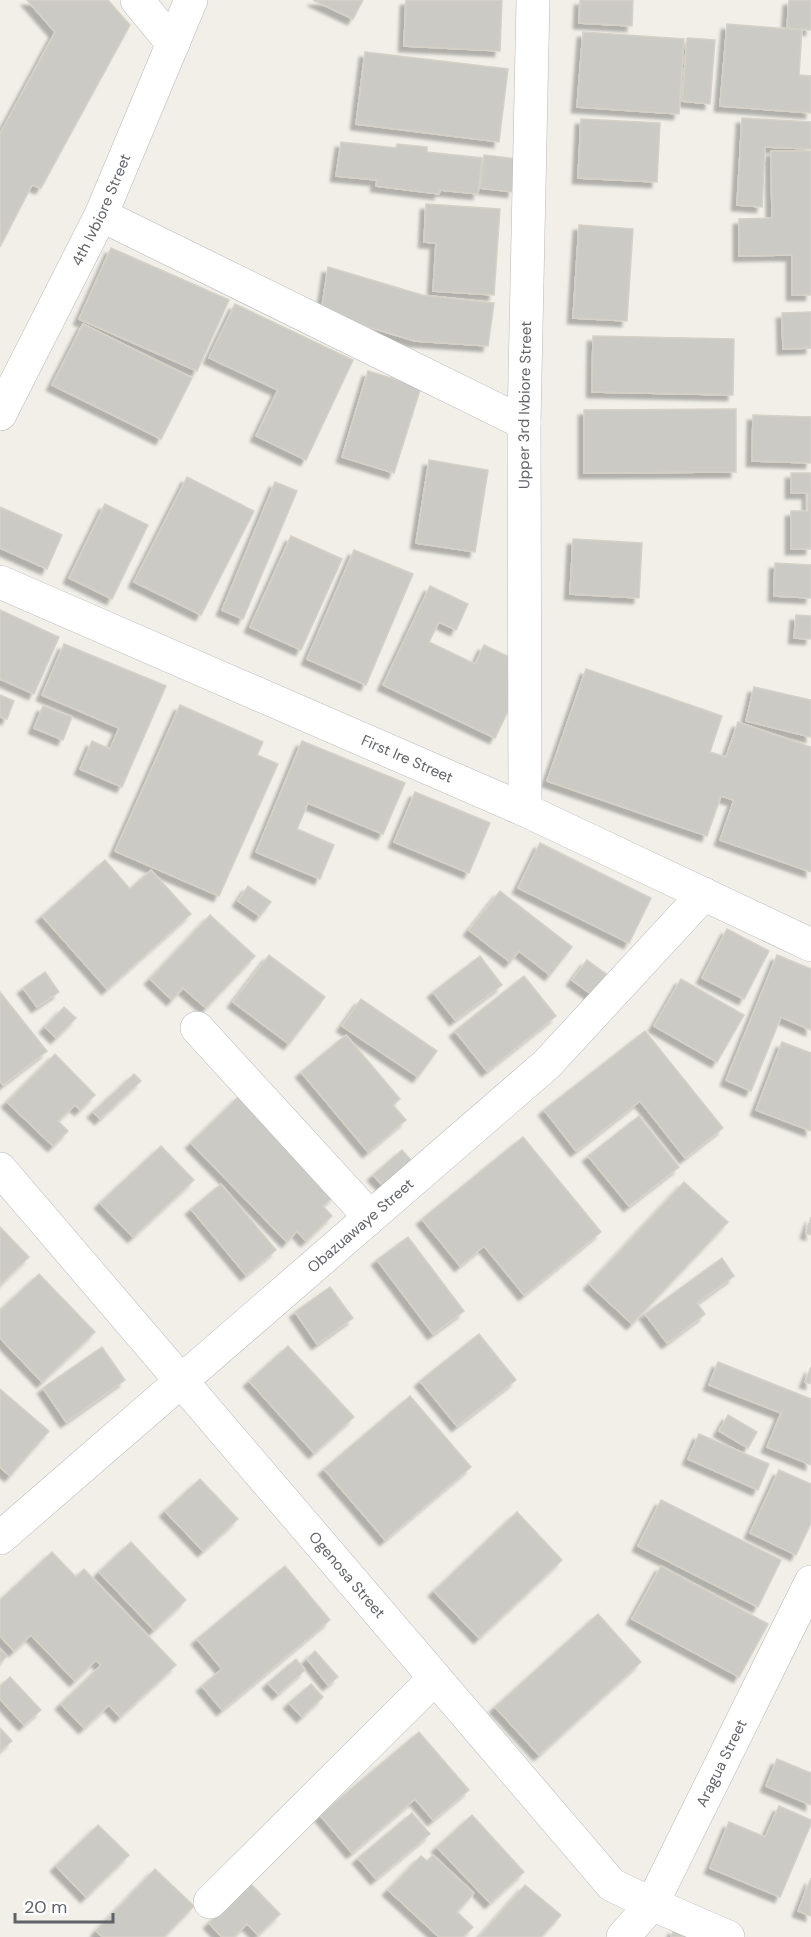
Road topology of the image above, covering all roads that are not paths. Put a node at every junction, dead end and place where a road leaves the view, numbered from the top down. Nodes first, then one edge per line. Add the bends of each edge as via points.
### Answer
1 (137, 0) edge
2 (191, 0) edge
3 (533, 0) edge
4 (173, 44) junction
5 (101, 215) junction
6 (0, 414) edge
7 (524, 423) junction
8 (0, 582) edge
9 (525, 810) junction
10 (704, 894) junction
11 (811, 945) edge
12 (197, 1028) dead end
13 (0, 1169) edge
14 (370, 1217) junction
15 (181, 1380) junction
16 (0, 1538) edge
17 (811, 1582) edge
18 (435, 1678) junction
19 (210, 1902) dead end
20 (652, 1905) junction
21 (623, 1937) edge
22 (728, 1937) edge

1 - 4 street
2 - 4 street, 4th Ivbiore Street
3 - 7 street, Upper 3rd Ivbiore Street
4 - 5 street, 4th Ivbiore Street
5 - 6 street, 4th Ivbiore Street
5 - 7 street
7 - 9 street, Upper 3rd Ivbiore Street
8 - 9 street, First Ire Street
9 - 10 street, First Ire Street
10 - 11 street, First Ire Street
10 - 14 street, Obazuawaye Street via 547,1064
12 - 14 street
13 - 15 street, Ogenosa Street
14 - 15 street, Obazuawaye Street
15 - 16 street, Obazuawaye Street
15 - 18 street, Ogenosa Street
17 - 20 street, Aragua Street
18 - 19 street
18 - 20 street, Ogenosa Street via 612,1885
20 - 21 street, Aragua Street
20 - 22 street, Ogenosa Street

